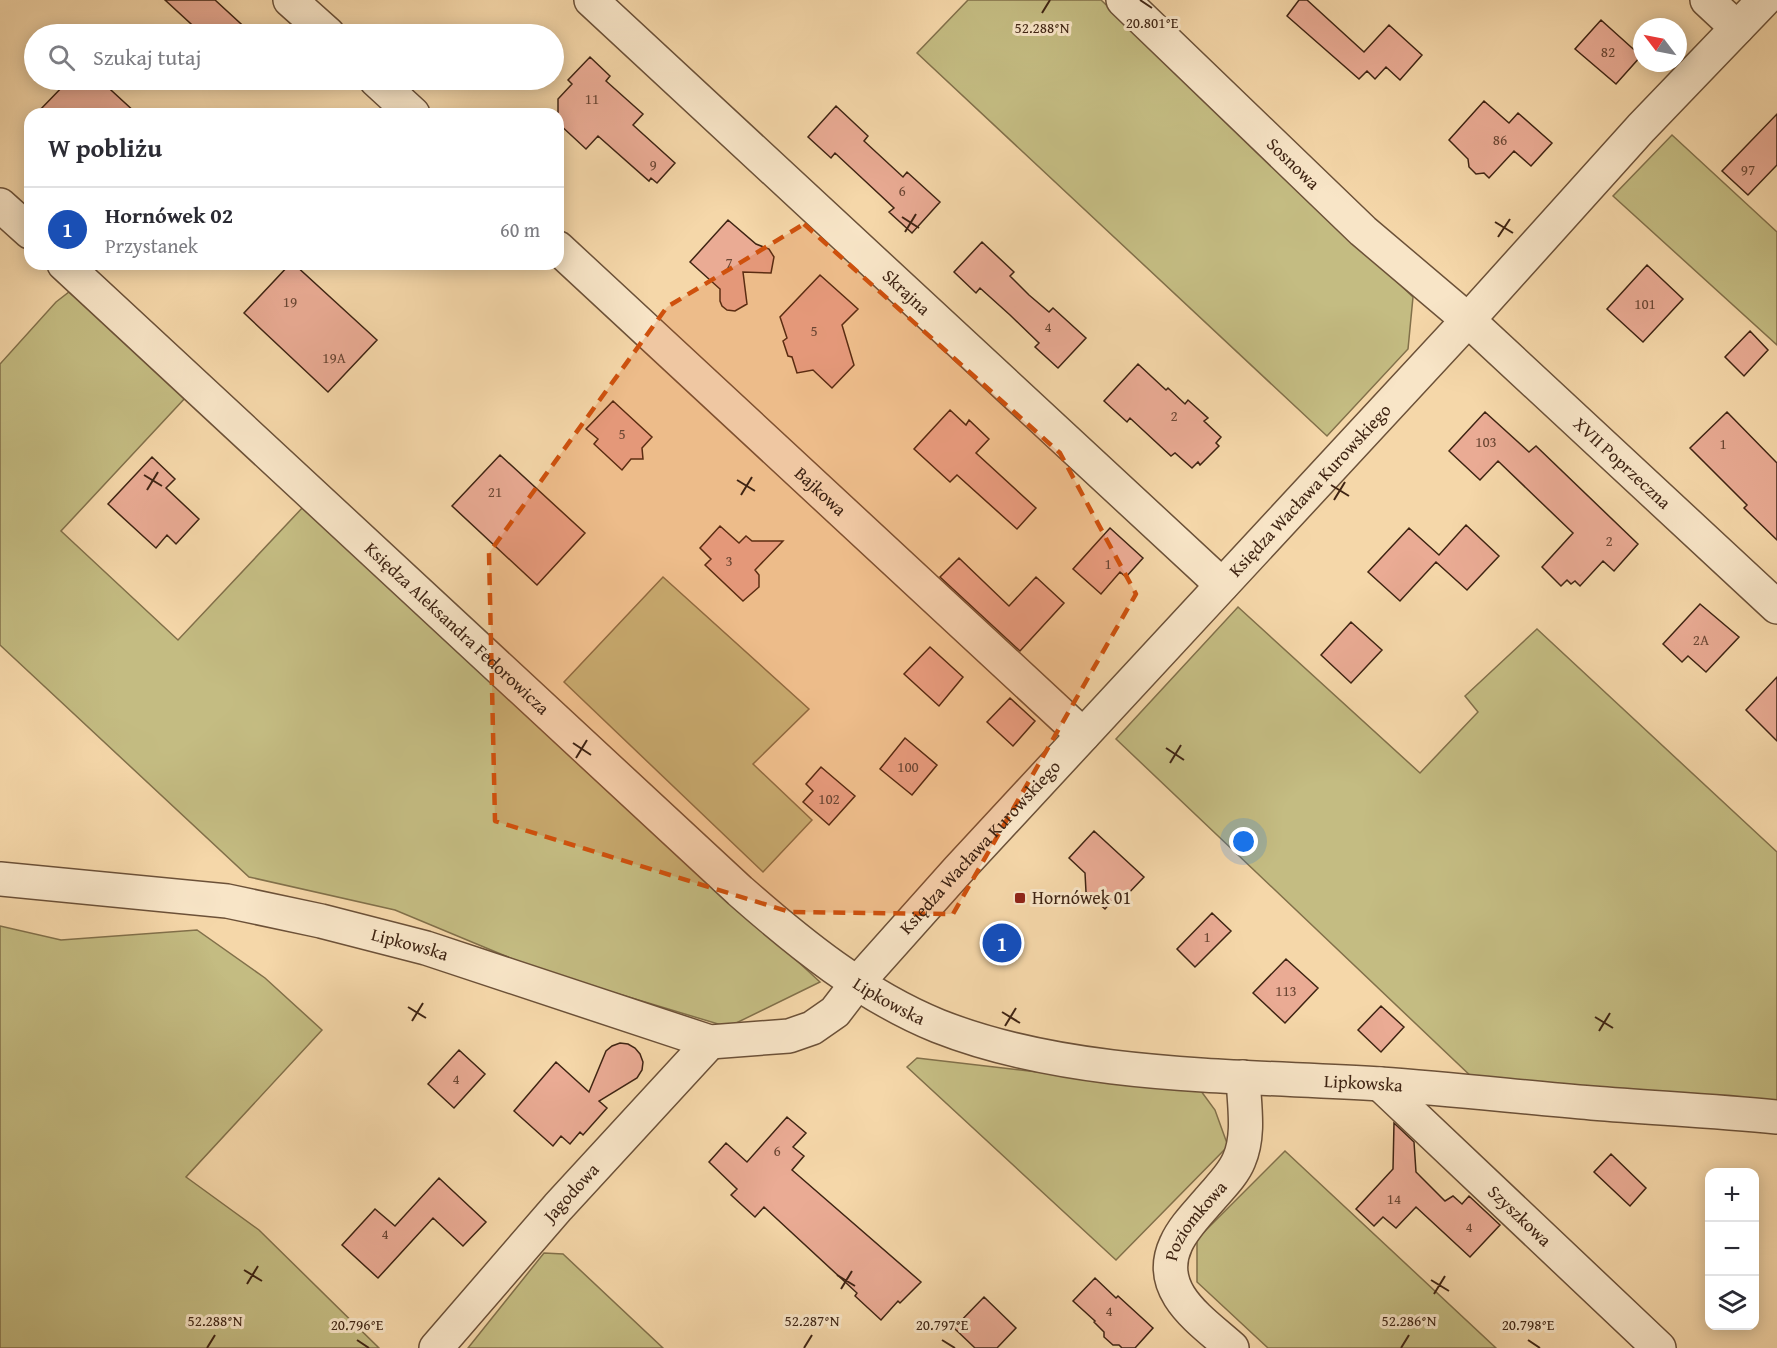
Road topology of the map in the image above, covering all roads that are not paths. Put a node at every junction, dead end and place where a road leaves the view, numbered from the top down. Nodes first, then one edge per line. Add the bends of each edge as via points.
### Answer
1 (290, 0) edge
2 (591, 0) edge
3 (1123, 0) edge
4 (1707, 0) edge
5 (1764, 0) edge
6 (317, 24) edge
7 (1737, 28) junction
8 (387, 90) edge
9 (406, 108) edge
10 (0, 205) edge
11 (24, 227) edge
12 (564, 254) edge
13 (70, 270) edge
14 (1468, 320) junction
15 (1222, 585) junction
16 (1777, 607) edge
17 (1083, 735) junction
18 (0, 879) edge
19 (858, 982) junction
20 (710, 1042) junction
21 (1243, 1077) junction
22 (1380, 1084) junction
23 (1777, 1117) edge
24 (436, 1348) edge
25 (1232, 1348) edge
26 (1659, 1348) edge

1 - 6 street
2 - 15 street, Skrajna
3 - 14 street, Sosnowa via 1363,231
4 - 7 street
5 - 7 street, Księdza Wacława Kurowskiego
7 - 14 street, Księdza Wacława Kurowskiego
8 - 9 street
10 - 11 street
12 - 17 street, Bajkowa
13 - 19 street, Księdza Aleksandra Fedorowicza via 740,891 788,933
14 - 15 street, Księdza Wacława Kurowskiego
14 - 16 street, XVII Poprzeczna
15 - 17 street, Księdza Wacława Kurowskiego
17 - 19 street, Księdza Wacława Kurowskiego
18 - 20 street, Lipkowska via 227,901 321,921 426,948
19 - 20 street, Lipkowska via 835,1012 812,1028 789,1036
19 - 21 street, Lipkowska via 937,1025 994,1046 1052,1058
20 - 24 street, Jagodowa
21 - 22 street, Lipkowska
21 - 25 street, Poziomkowa via 1245,1136 1240,1158 1175,1245 1170,1273 1182,1303
22 - 23 street, Lipkowska
22 - 26 street, Szyszkowa

